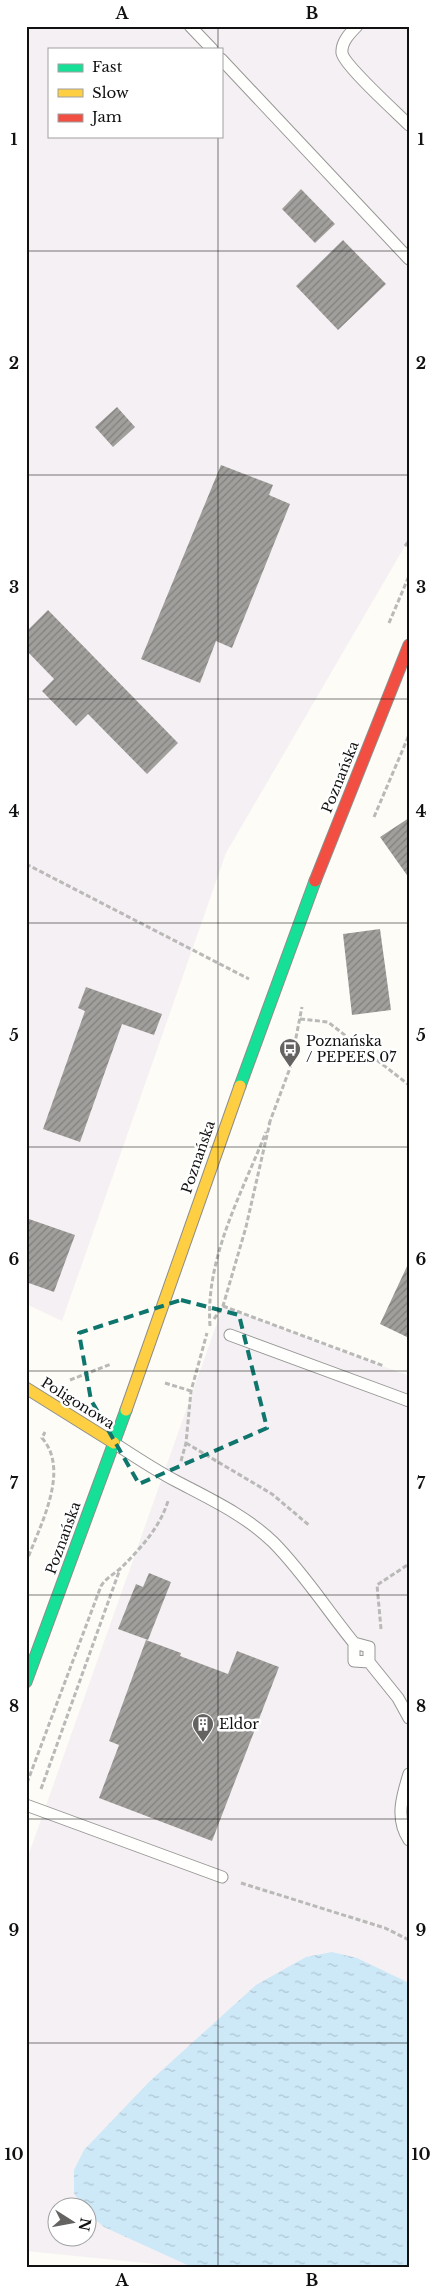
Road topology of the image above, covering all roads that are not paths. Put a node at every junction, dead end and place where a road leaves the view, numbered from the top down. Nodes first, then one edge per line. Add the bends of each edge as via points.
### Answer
1 (190, 26) edge
2 (357, 26) edge
3 (211, 48) edge
4 (222, 60) edge
5 (409, 125) edge
6 (409, 259) edge
7 (409, 645) edge
8 (230, 1334) dead end
9 (26, 1388) edge
10 (409, 1401) edge
11 (114, 1443) junction
12 (26, 1682) edge
13 (409, 1718) edge
14 (409, 1774) edge
15 (30, 1806) edge
16 (409, 1840) edge
17 (222, 1877) road end

1 - 3 lane
2 - 5 lane via 343,44 345,60
4 - 6 lane
7 - 11 main road, Poznańska via 334,830
8 - 10 lane
9 - 11 main road, Poligonowa
11 - 12 main road, Poznańska
11 - 13 lane via 175,1481 238,1514 272,1541 354,1643 369,1647 369,1662 398,1698
14 - 16 lane via 401,1811 403,1830
15 - 17 lane

